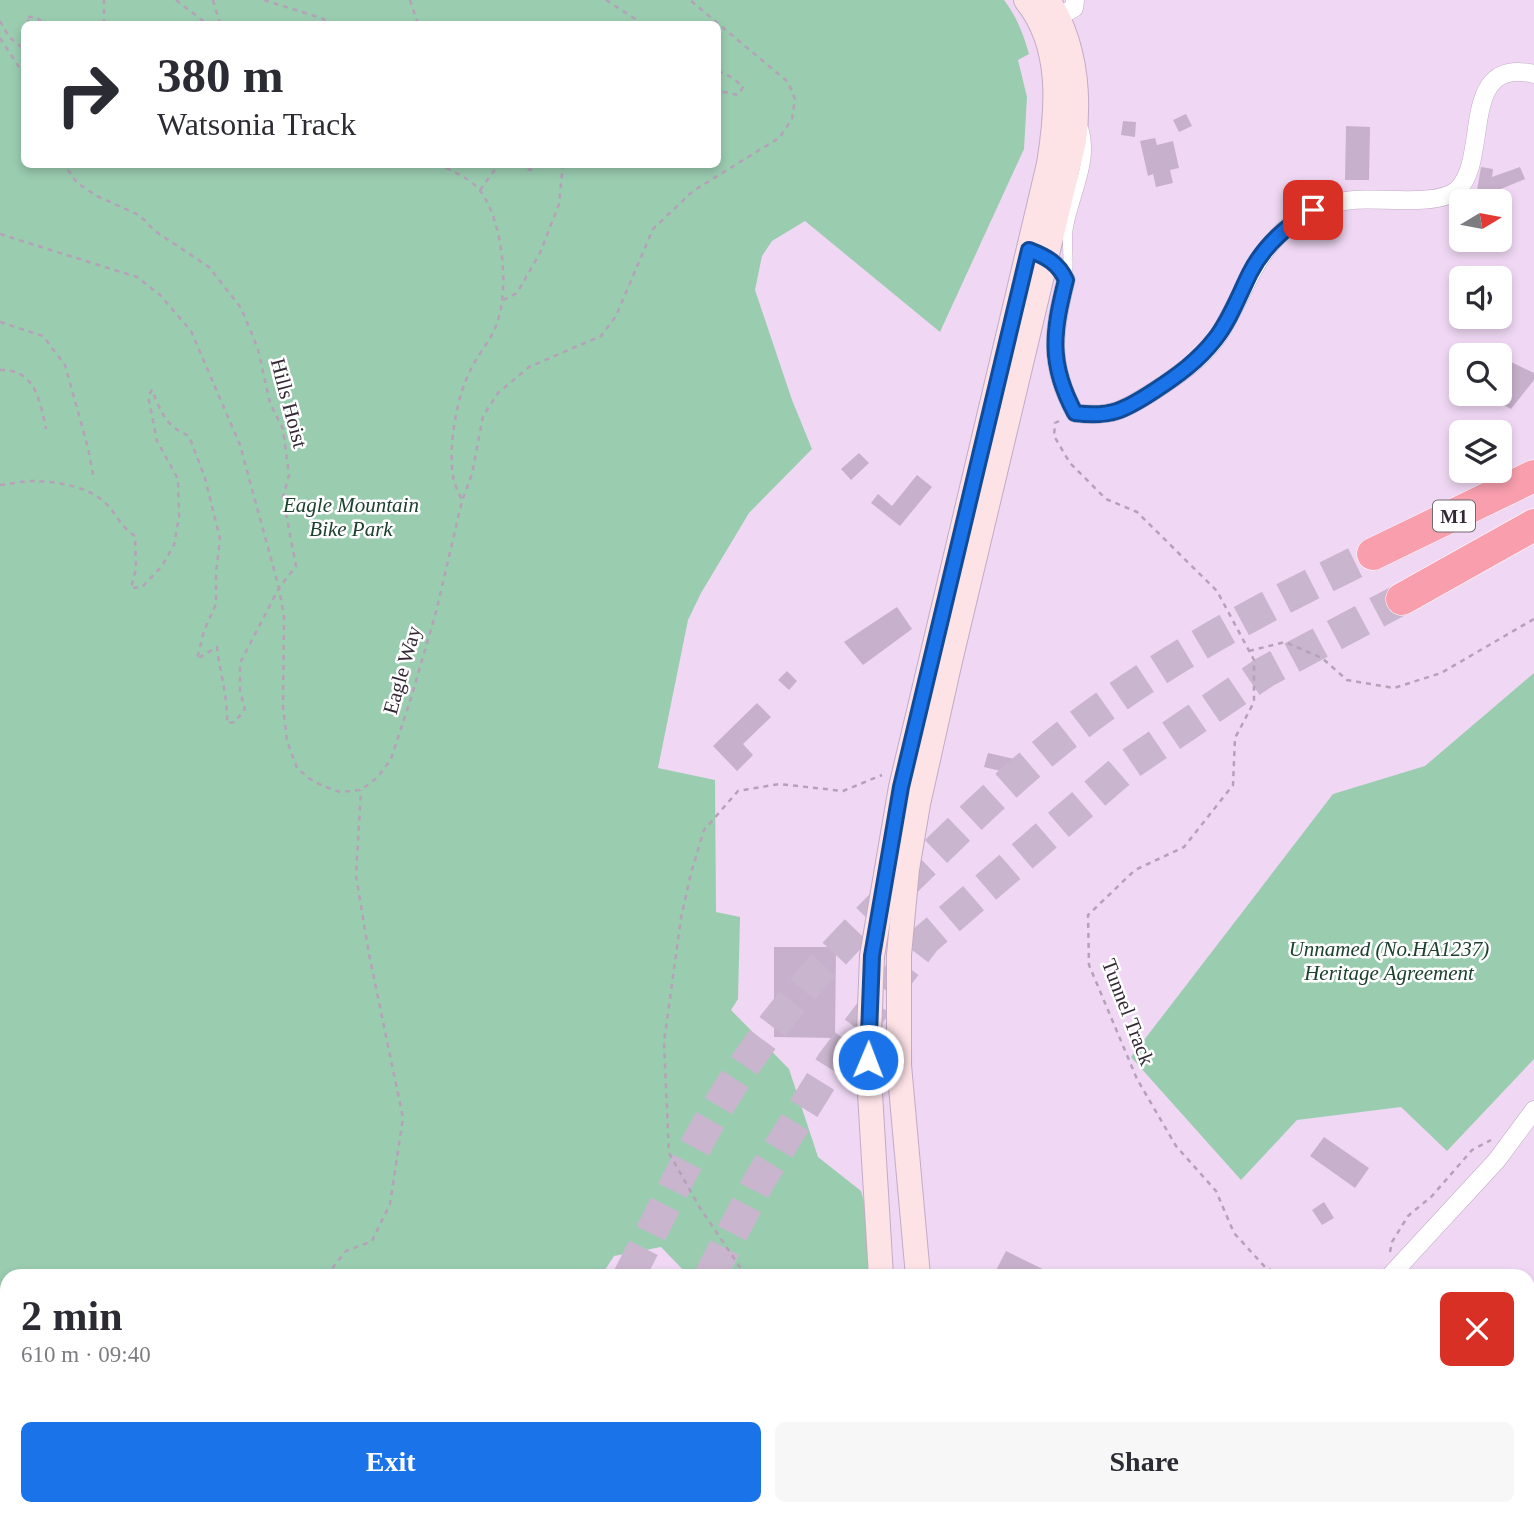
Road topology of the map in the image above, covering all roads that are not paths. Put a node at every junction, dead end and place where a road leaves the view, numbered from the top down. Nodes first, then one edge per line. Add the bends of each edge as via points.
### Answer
1 (1026, 0) edge
2 (1056, 10) edge
3 (1534, 74) edge
4 (1077, 115) junction
5 (1038, 253) junction
6 (1066, 280) junction
7 (1534, 476) edge
8 (1534, 525) edge
9 (1373, 554) tunnel mouth
10 (1402, 599) tunnel mouth
11 (888, 929) junction
12 (1534, 1110) edge
13 (881, 1269) edge
14 (917, 1269) edge
15 (1396, 1269) edge

1 - 2 main road
2 - 4 main road via 1075,72
2 - 5 main road via 1056,105
3 - 6 street via 1505,75 1487,89 1471,163 1460,188 1436,198 1351,200 1302,216 1262,255 1217,337 1191,364 1117,411 1098,416 1075,413 1067,398 1054,349
4 - 5 main road via 1070,158
4 - 6 lane via 1088,144 1066,246 1070,265
5 - 6 street via 1061,270
5 - 11 main road via 907,869
5 - 11 main road via 906,764 886,865
7 - 9 highway, M1
8 - 10 highway, M1
11 - 13 main road via 869,986 868,1060
11 - 14 main road
12 - 15 street via 1497,1160

